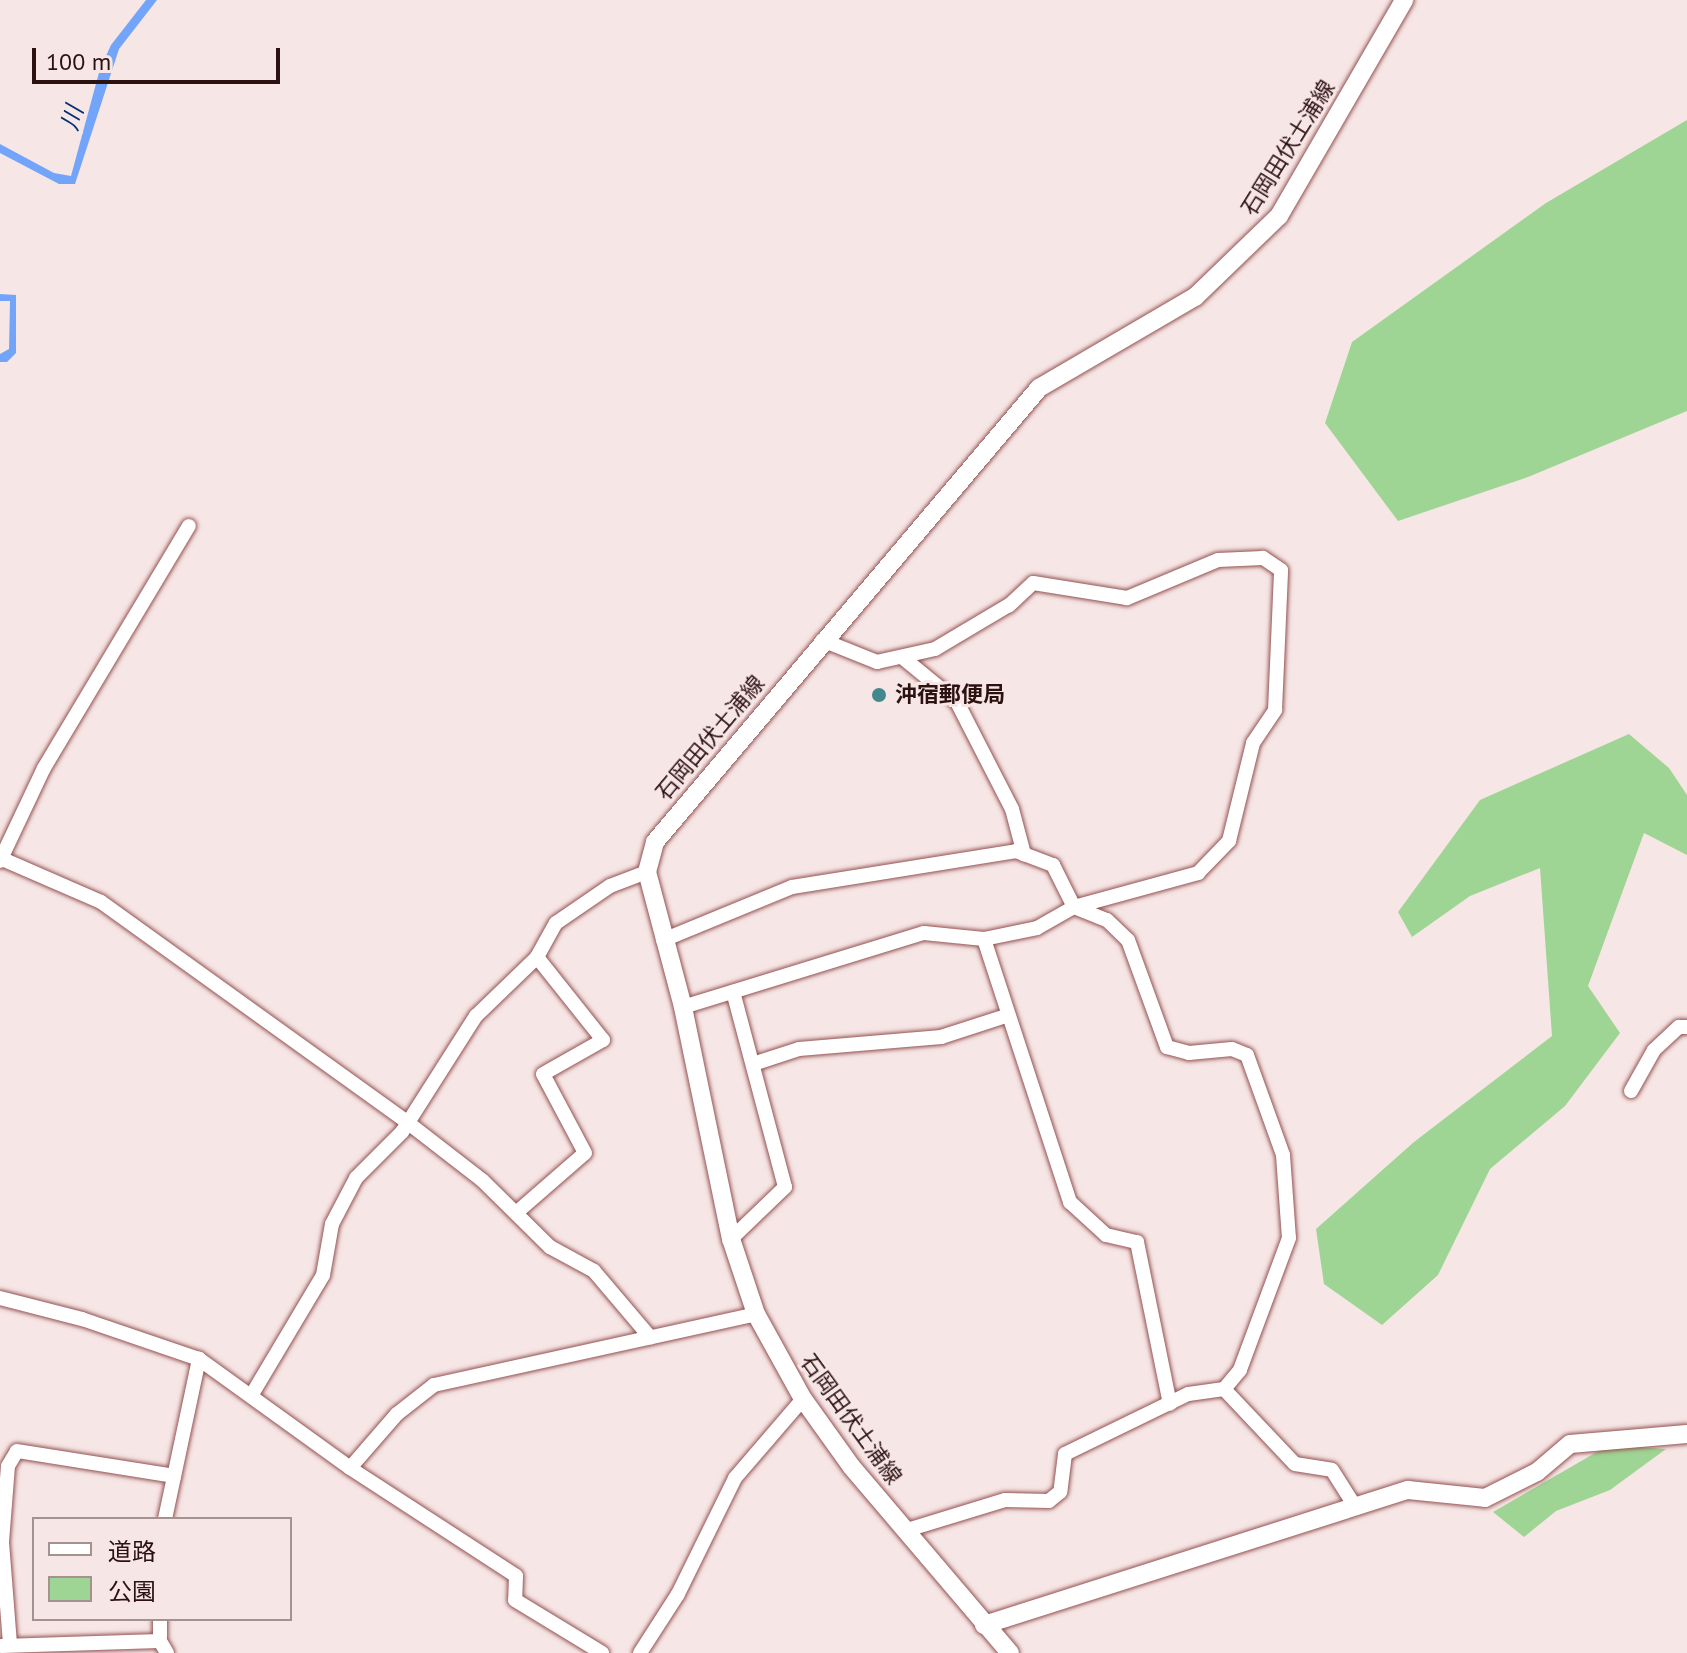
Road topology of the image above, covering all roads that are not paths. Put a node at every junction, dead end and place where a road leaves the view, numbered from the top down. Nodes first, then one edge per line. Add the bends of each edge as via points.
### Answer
1 (1404, 0) edge
2 (189, 526) dead end
3 (822, 640) junction
4 (902, 657) junction
5 (1024, 854) junction
6 (0, 859) edge
7 (647, 872) junction
8 (1074, 907) junction
9 (984, 939) junction
10 (663, 940) junction
11 (537, 957) junction
12 (733, 992) junction
13 (683, 1007) junction
14 (1009, 1015) junction
15 (1687, 1027) edge
16 (753, 1064) junction
17 (1631, 1091) dead end
18 (407, 1122) junction
19 (516, 1213) junction
20 (731, 1239) junction
21 (0, 1298) edge
22 (756, 1314) junction
23 (650, 1337) junction
24 (199, 1359) junction
25 (1224, 1389) junction
26 (251, 1396) junction
27 (803, 1399) junction
28 (1170, 1404) junction
29 (1687, 1434) edge
30 (350, 1468) junction
31 (174, 1476) junction
32 (1356, 1508) junction
33 (165, 1517) edge
34 (907, 1530) junction
35 (160, 1621) edge
36 (984, 1625) junction
37 (5, 1645) edge
38 (164, 1647) edge
39 (602, 1653) edge
40 (640, 1653) edge
41 (1010, 1653) edge

1 - 3 main road, 石岡田伏土浦線 via 1279,216 1243,256 1195,297 1039,388
2 - 6 street via 44,768
3 - 4 street via 877,662
3 - 7 main road, 石岡田伏土浦線 via 655,842
4 - 5 street via 957,702 1012,809
4 - 8 street via 935,649 1009,605 1033,583 1127,598 1218,560 1263,558 1281,570 1275,710 1253,743 1223,851 1198,873
5 - 8 street via 1053,865
5 - 10 street via 953,858 936,866 792,887
6 - 18 street via 101,902
7 - 10 main road, 石岡田伏土浦線
7 - 11 street via 610,886 556,923
8 - 9 street via 1037,928
8 - 25 street via 1107,920 1128,940 1167,1047 1189,1053 1232,1049 1247,1055 1270,1111 1283,1155 1289,1238 1259,1328 1240,1370
9 - 12 street via 924,933
9 - 14 street
10 - 13 main road, 石岡田伏土浦線
11 - 18 street via 476,1016
11 - 19 street via 603,1040 543,1074 585,1153
12 - 13 street
12 - 16 street
13 - 20 main road, 石岡田伏土浦線
14 - 16 street via 941,1037 799,1049
14 - 28 street via 1070,1202 1106,1235 1137,1242
15 - 17 street via 1679,1027 1654,1050
16 - 20 street via 785,1187
18 - 19 street
18 - 26 street via 356,1178 332,1224 323,1275
19 - 23 street via 550,1247 594,1271
20 - 22 main road, 石岡田伏土浦線
21 - 24 street
22 - 23 street
22 - 27 main road, 石岡田伏土浦線
23 - 30 street via 434,1385 397,1414
24 - 26 street
24 - 31 street
25 - 28 street via 1188,1394
25 - 32 street via 1295,1464 1332,1470
26 - 30 street
27 - 34 main road, 石岡田伏土浦線
27 - 40 street via 735,1478 678,1594
28 - 34 street via 1065,1454 1060,1492 1049,1501 1005,1500
29 - 32 main road via 1570,1444 1537,1472 1485,1498 1408,1490
30 - 39 street via 516,1576 515,1600
31 - 33 street
31 - 37 street via 17,1451 8,1466 2,1542
32 - 36 main road
34 - 36 main road, 石岡田伏土浦線
35 - 38 street
36 - 41 main road, 石岡田伏土浦線
37 - 38 street

